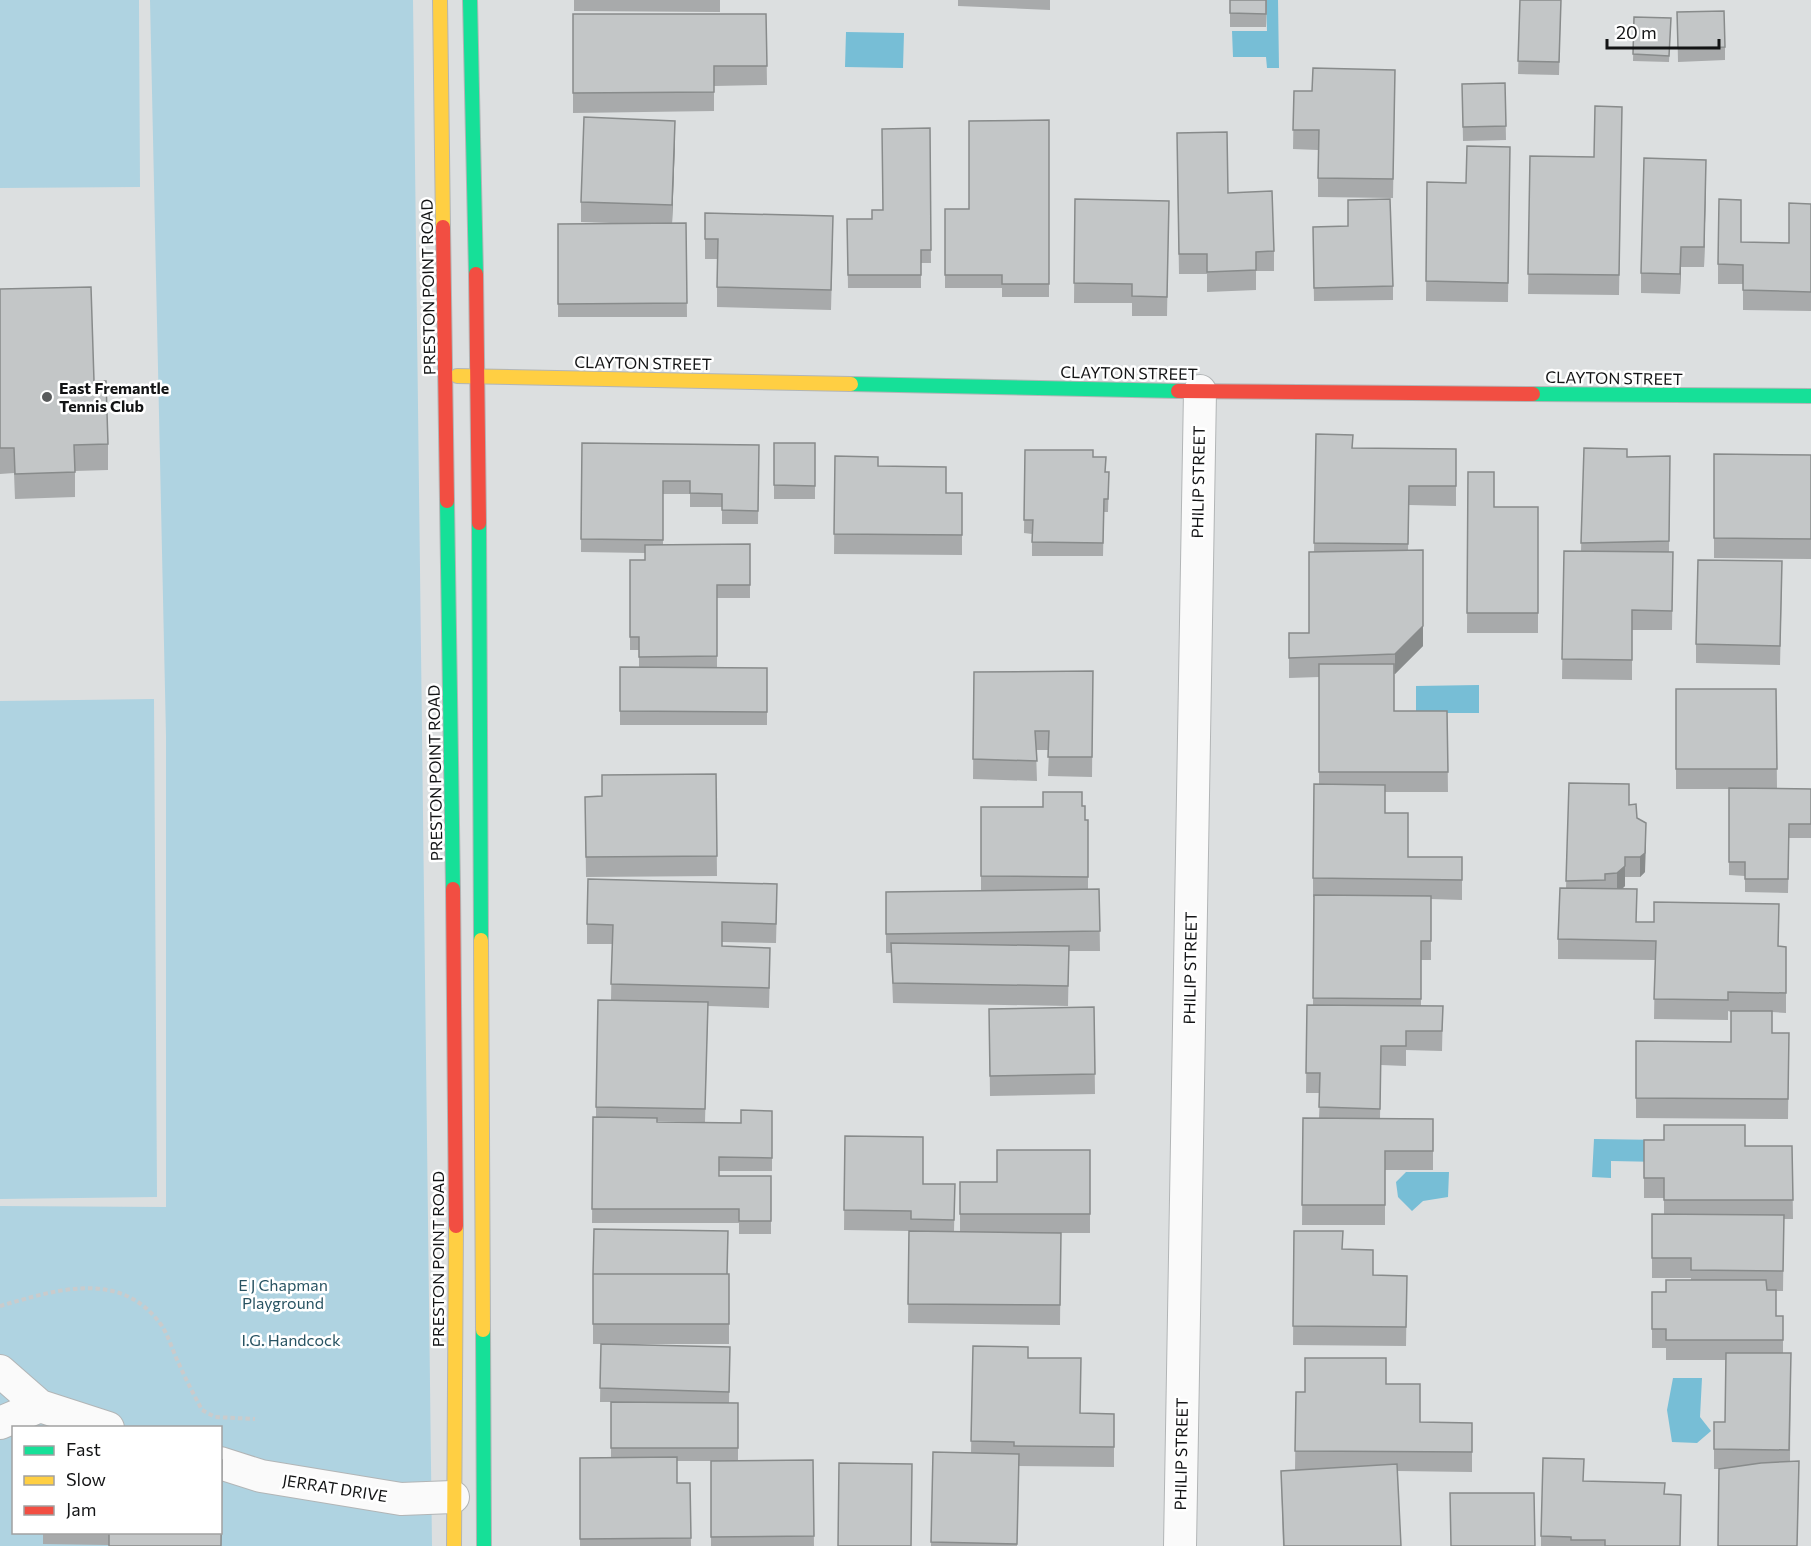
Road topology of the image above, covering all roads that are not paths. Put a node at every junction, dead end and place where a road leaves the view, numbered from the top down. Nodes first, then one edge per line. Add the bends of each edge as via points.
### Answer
1 (440, 0) edge
2 (470, 0) edge
3 (446, 375) junction
4 (478, 376) junction
5 (1200, 391) junction
6 (1811, 396) edge
7 (0, 1371) edge
8 (40, 1406) junction
9 (0, 1423) edge
10 (102, 1426) edge
11 (222, 1464) edge
12 (453, 1497) junction
13 (454, 1546) edge
14 (483, 1546) edge
15 (1180, 1546) edge

1 - 3 main road, PRESTON POINT ROAD
2 - 4 main road
3 - 4 main road, CLAYTON STREET
3 - 12 main road, PRESTON POINT ROAD via 456,1209
4 - 5 main road, CLAYTON STREET
4 - 14 main road
5 - 6 main road, CLAYTON STREET
5 - 15 street, PHILIP STREET
7 - 8 street
8 - 9 street
8 - 10 street
11 - 12 street, JERRAT DRIVE via 261,1476 401,1499
12 - 13 main road, PRESTON POINT ROAD

